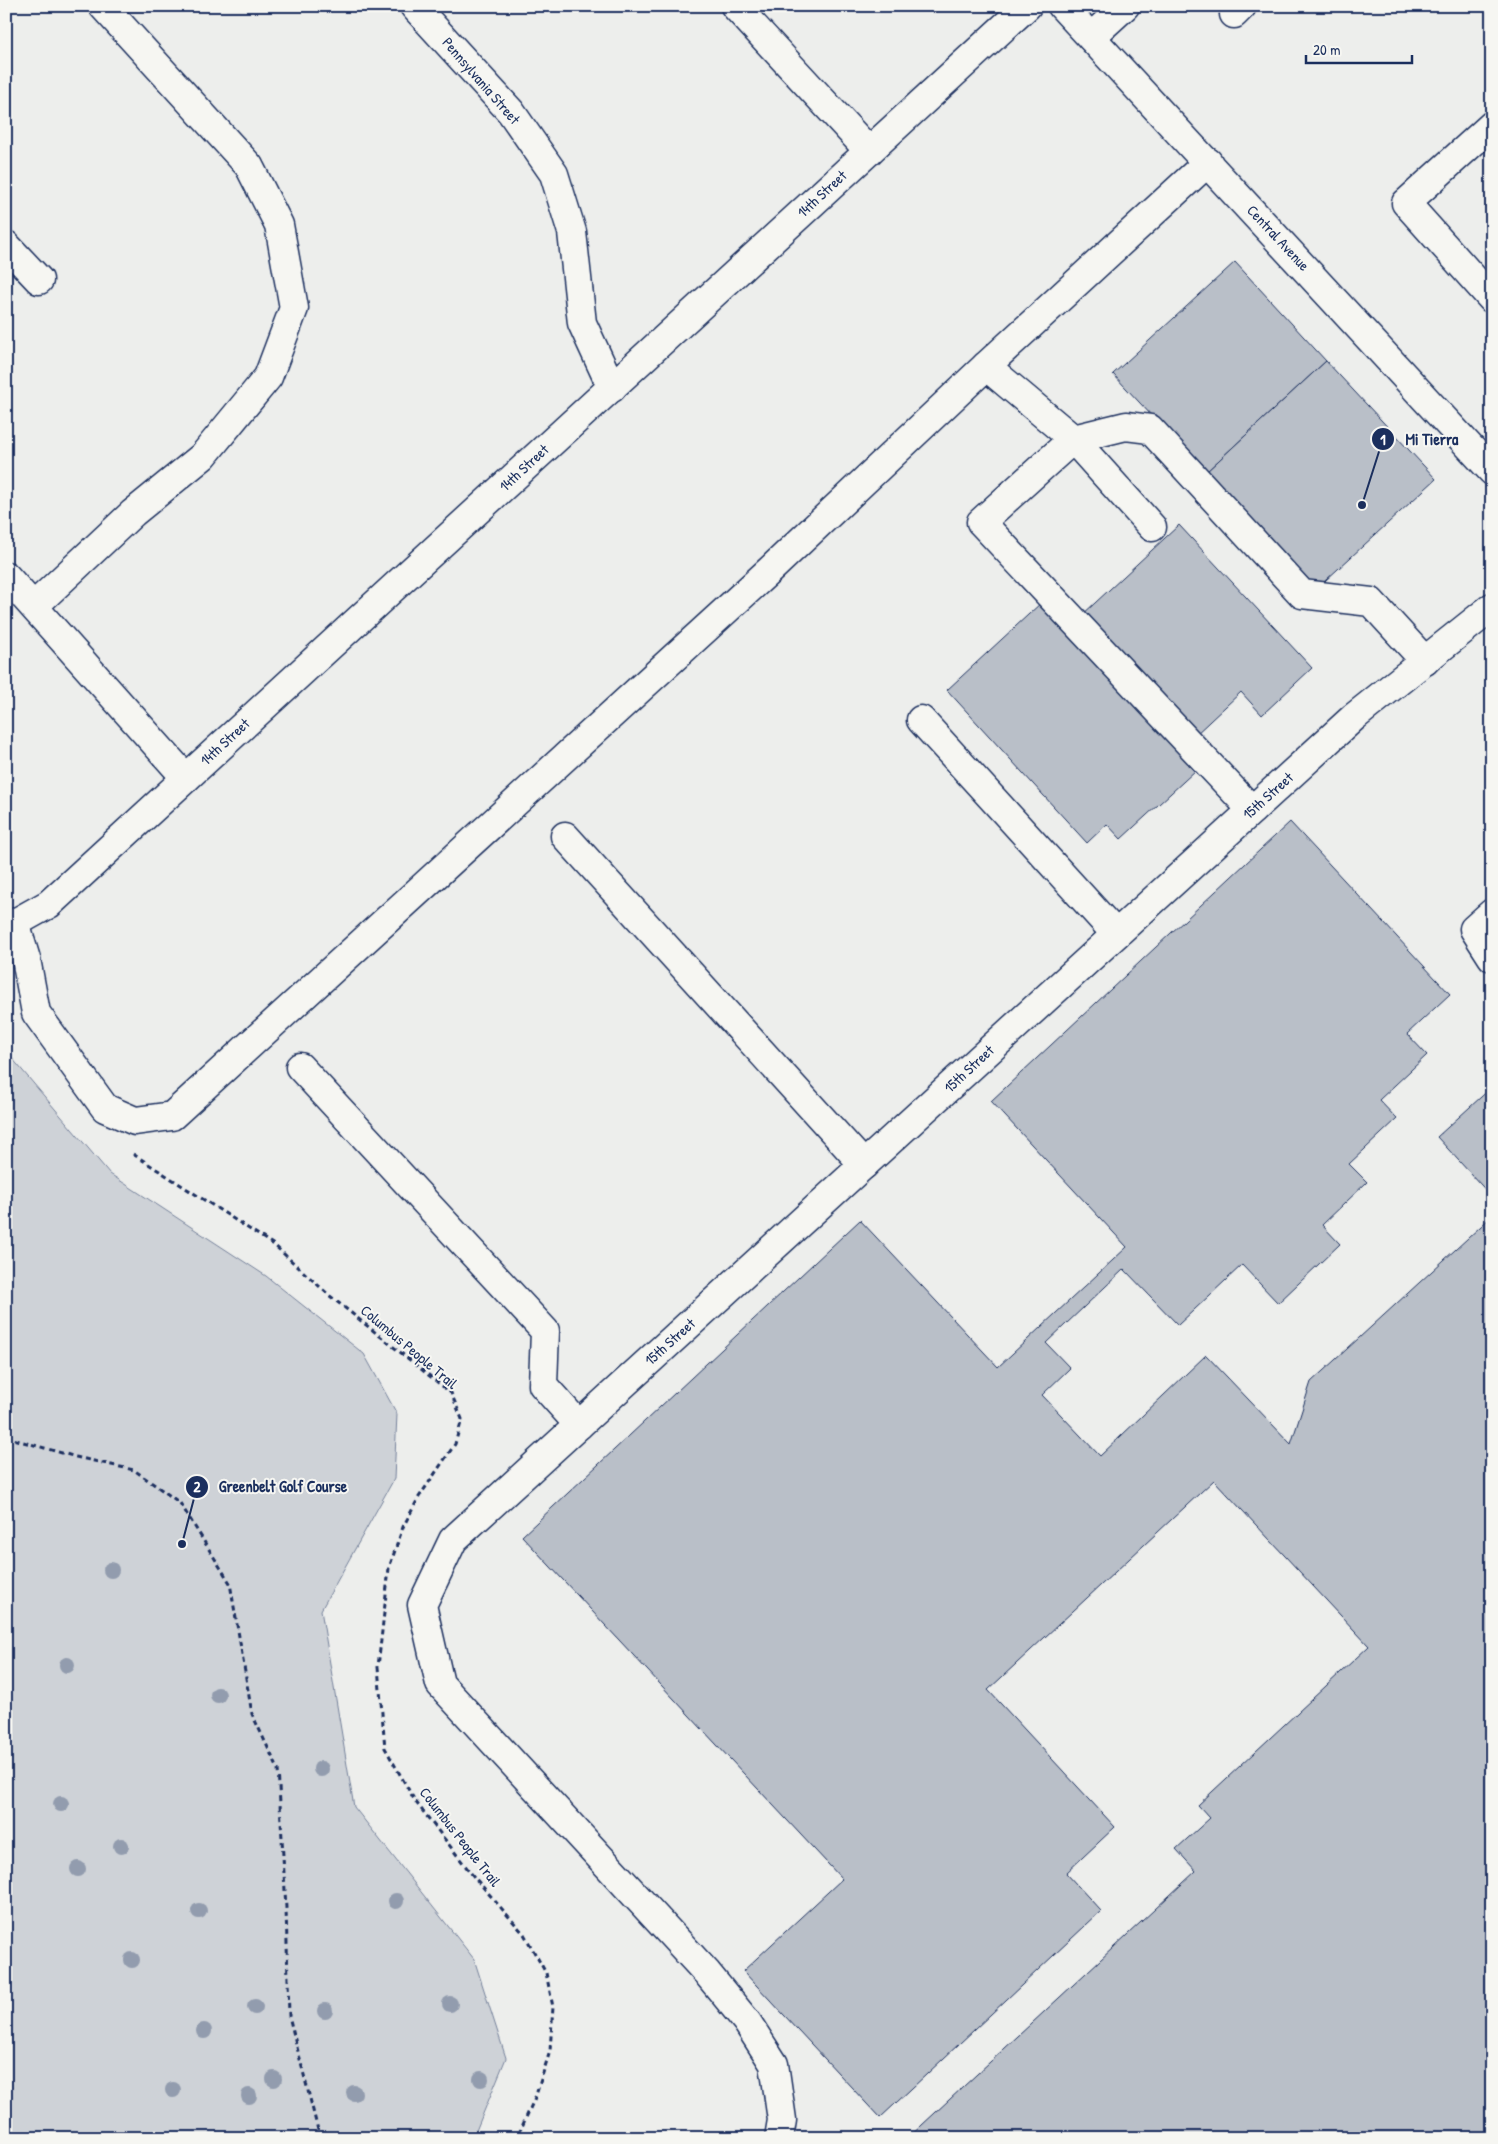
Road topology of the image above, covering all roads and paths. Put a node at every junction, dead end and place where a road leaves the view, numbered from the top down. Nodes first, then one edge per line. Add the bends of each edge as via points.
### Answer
1 (103, 6) edge
2 (414, 6) edge
3 (735, 6) edge
4 (1027, 6) edge
5 (1062, 6) edge
6 (1124, 6) edge
7 (1091, 37) junction
8 (1492, 125) edge
9 (868, 151) junction
10 (1208, 162) junction
11 (6, 245) edge
12 (39, 280) dead end
13 (1492, 299) edge
14 (986, 366) junction
15 (612, 388) junction
16 (1073, 439) junction
17 (1492, 471) edge
18 (1152, 526) dead end
19 (6, 576) edge
20 (34, 606) junction
21 (1492, 607) edge
22 (1425, 661) junction
23 (921, 720) dead end
24 (186, 778) junction
25 (1252, 810) junction
26 (565, 836) dead end
27 (1492, 913) edge
28 (11, 921) edge
29 (1116, 934) junction
30 (1492, 956) edge
31 (300, 1067) dead end
32 (126, 1149) dead end
33 (864, 1165) junction
34 (579, 1425) junction
35 (6, 1437) edge
36 (320, 2138) edge
37 (517, 2138) edge
38 (779, 2138) edge

1 - 20 street via 249,166 279,225 294,308 268,377 203,456 132,513
2 - 15 street, Pennsylvania Street via 511,112 554,174 572,232 582,323
3 - 9 street
4 - 9 street, 14th Street
5 - 7 street, Central Avenue
6 - 7 street
7 - 10 street, Central Avenue
8 - 13 street via 1406,203
9 - 15 street, 14th Street
10 - 14 street
10 - 17 street, Central Avenue
11 - 12 street
14 - 16 street
14 - 28 street via 770,570 172,1116 135,1122 105,1108 36,1012 26,959
15 - 24 street, 14th Street
16 - 18 street
16 - 22 street via 1126,426 1150,429 1302,594 1371,602
16 - 25 street via 981,522
19 - 20 street
20 - 24 street
21 - 22 street, 15th Street
22 - 25 street, 15th Street via 1354,717
23 - 29 street
24 - 28 street, 14th Street via 49,904
25 - 29 street, 15th Street
26 - 33 street
27 - 30 street via 1474,930
29 - 33 street, 15th Street
31 - 34 street via 544,1331 543,1385
32 - 37 path, Columbus People Trail via 274,1245 330,1296 451,1393 462,1419 454,1444 402,1527 389,1568 378,1668 385,1748 415,1801 524,1934 546,1973 553,2007 550,2051 536,2095
33 - 34 street, 15th Street
34 - 38 street, 15th Street via 454,1540 422,1606 440,1684 708,1972 747,2022 774,2064 782,2120
35 - 36 path via 134,1470 180,1503 230,1583 252,1714 278,1769 289,2016

